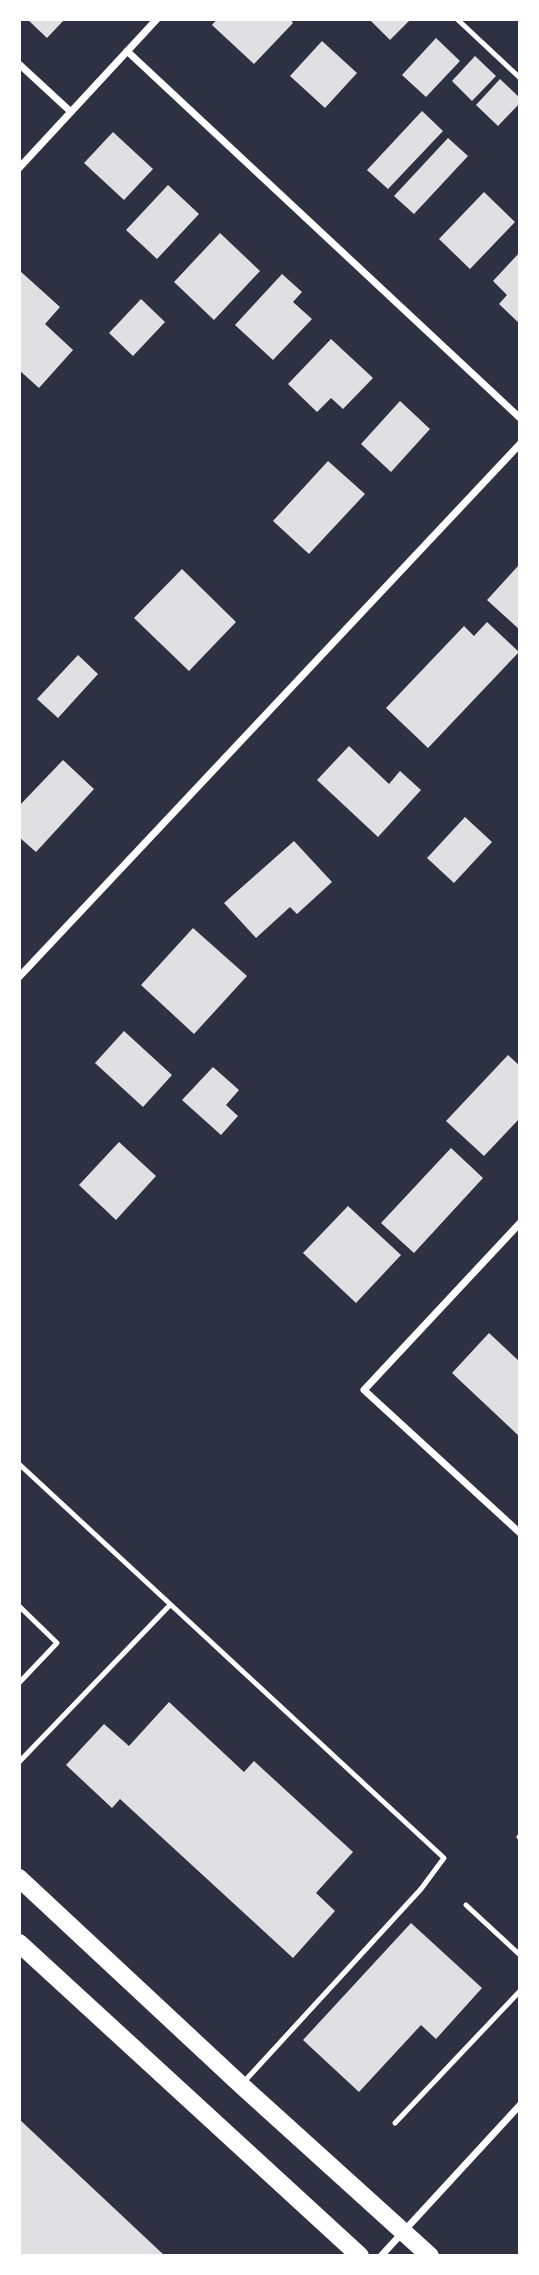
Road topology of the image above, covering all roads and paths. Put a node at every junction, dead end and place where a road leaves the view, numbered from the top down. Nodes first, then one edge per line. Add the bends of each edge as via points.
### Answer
1 (157, 19) edge
2 (457, 19) edge
3 (127, 51) junction
4 (19, 64) edge
5 (520, 78) edge
6 (71, 112) junction
7 (19, 168) edge
8 (520, 418) edge
9 (520, 444) edge
10 (19, 977) edge
11 (520, 1223) edge
12 (19, 1464) edge
13 (520, 1533) edge
14 (170, 1605) junction
15 (19, 1606) edge
16 (19, 1683) edge
17 (19, 1762) edge
18 (19, 1878) edge
19 (466, 1905) dead end
20 (19, 1943) edge
21 (520, 1955) edge
22 (520, 1992) edge
23 (241, 2085) junction
24 (520, 2105) edge
25 (395, 2123) dead end
26 (404, 2231) junction
27 (360, 2256) edge
28 (381, 2256) edge
29 (430, 2256) edge

1 - 3 street
2 - 5 lane
3 - 6 street
3 - 8 street
4 - 6 street
6 - 7 street
9 - 10 street
11 - 13 street via 364,1390
12 - 14 lane
14 - 17 lane
14 - 23 lane via 444,1858 421,1889
15 - 16 lane via 57,1643
18 - 23 main road
19 - 21 lane
20 - 27 main road
22 - 25 lane
23 - 26 main road
24 - 26 street
26 - 28 street
26 - 29 main road

